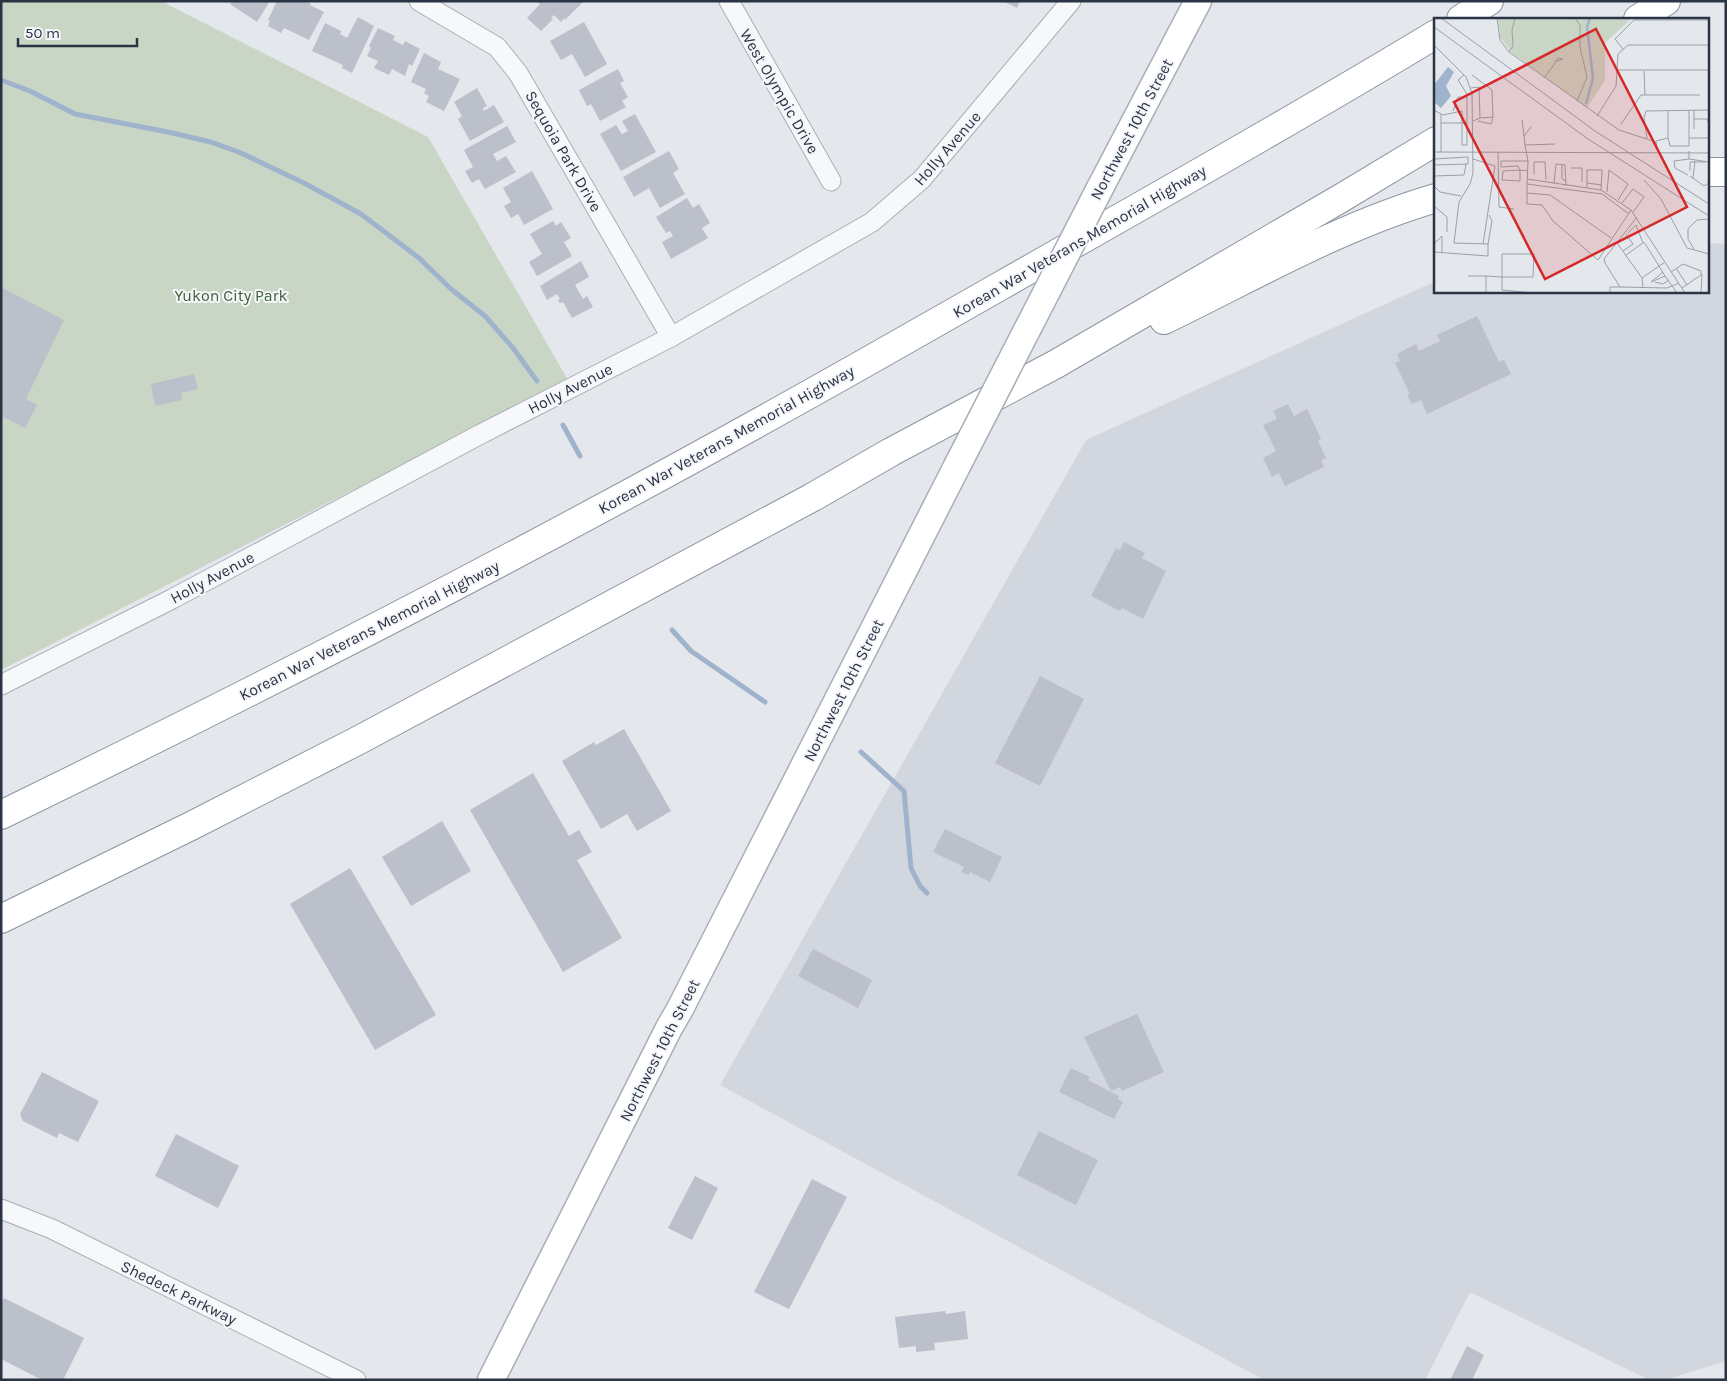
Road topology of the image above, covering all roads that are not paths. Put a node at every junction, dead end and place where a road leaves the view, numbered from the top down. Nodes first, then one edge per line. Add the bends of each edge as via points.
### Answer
1 (419, 1) edge
2 (729, 1) edge
3 (1071, 1) edge
4 (1489, 1) edge
5 (1666, 1) edge
6 (1191, 3) edge
7 (1462, 18) edge
8 (1640, 18) edge
9 (1434, 35) edge
10 (1434, 142) edge
11 (1710, 172) edge
12 (1726, 172) edge
13 (831, 181) dead end
14 (1434, 199) edge
15 (671, 337) junction
16 (1056, 364) junction
17 (1, 685) edge
18 (1, 815) edge
19 (1, 919) edge
20 (1, 1209) edge
21 (356, 1380) edge
22 (491, 1380) edge

1 - 15 street, Sequoia Park Drive via 497,47 518,73
2 - 13 street, West Olympic Drive
3 - 15 street, Holly Avenue via 922,179 872,222
4 - 7 highway
5 - 8 highway
6 - 22 main road, Northwest 10th Street, bridge via 1100,188
9 - 18 highway, Korean War Veterans Memorial Highway via 1184,182 780,411 439,594
10 - 16 highway
11 - 12 highway
14 - 16 highway via 1356,226 1137,334
15 - 17 street, Holly Avenue via 477,436 172,599
16 - 19 highway via 359,740
20 - 21 street, Shedeck Parkway via 52,1229

